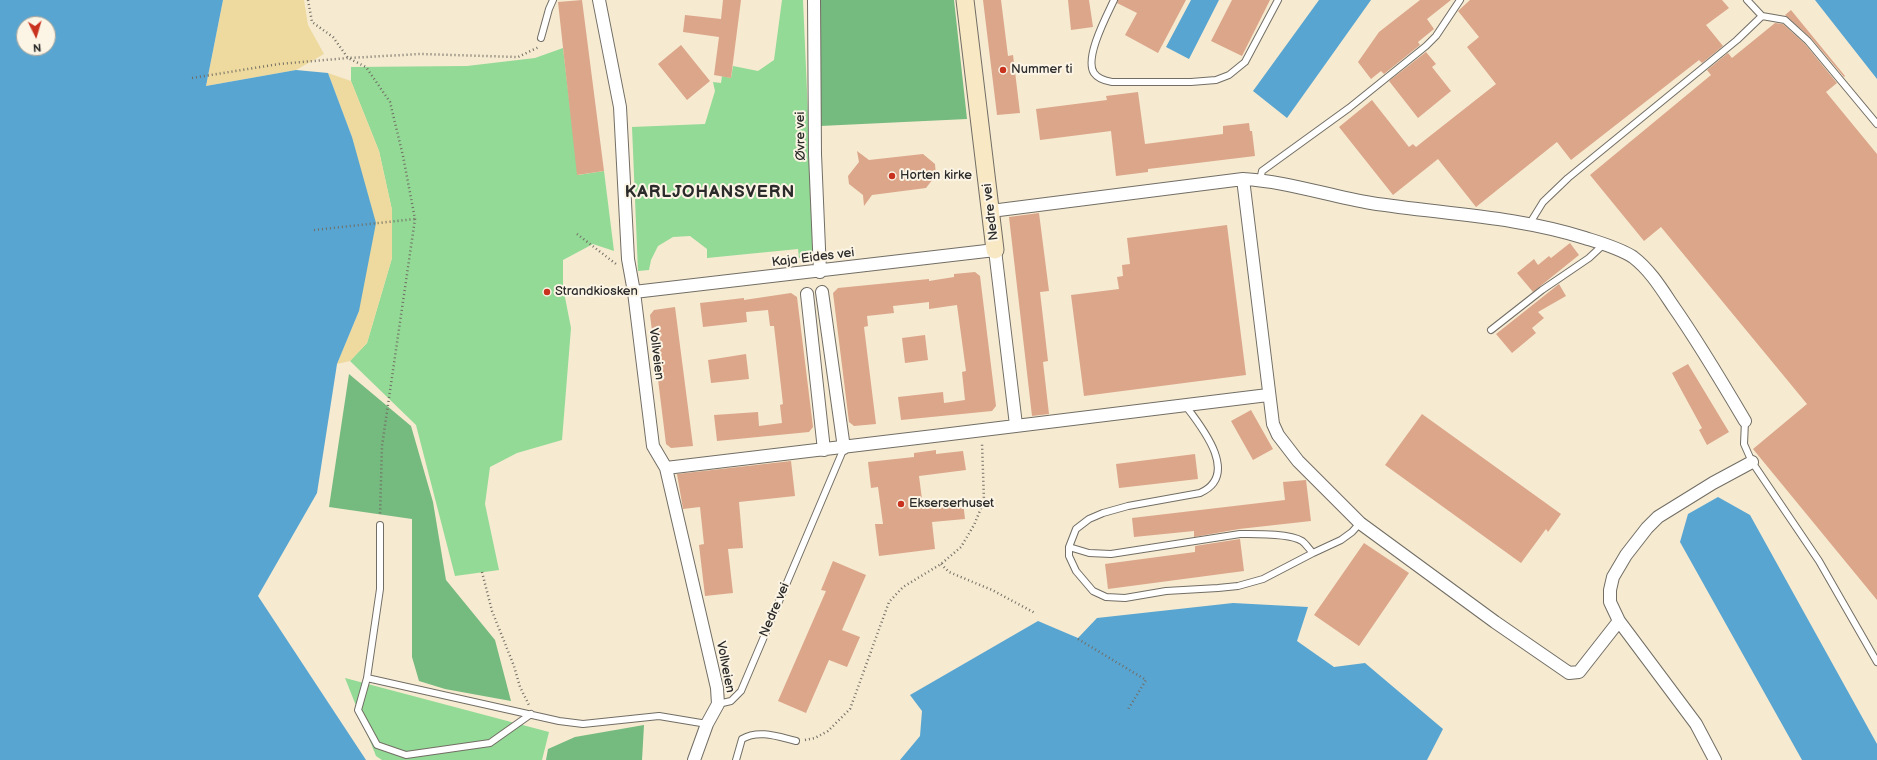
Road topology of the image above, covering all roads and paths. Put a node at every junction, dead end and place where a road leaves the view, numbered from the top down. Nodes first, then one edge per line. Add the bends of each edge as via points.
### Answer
1 (308, 0) edge
2 (553, 0) edge
3 (599, 0) edge
4 (814, 0) edge
5 (966, 0) edge
6 (1114, 0) edge
7 (1278, 0) edge
8 (1460, 0) edge
9 (1747, 0) edge
10 (1762, 16) junction
11 (541, 38) joint
12 (348, 58) junction
13 (192, 78) dead end
14 (1877, 124) edge
15 (1243, 179) junction
16 (1260, 180) junction
17 (991, 211) junction
18 (415, 220) junction
19 (1530, 223) junction
20 (314, 230) dead end
21 (577, 234) dead end
22 (1604, 244) junction
23 (995, 250) junction
24 (820, 272) junction
25 (631, 275) junction
26 (634, 292) junction
27 (822, 292) dead end
28 (807, 294) dead end
29 (1491, 330) dead end
30 (1268, 395) junction
31 (1185, 405) junction
32 (1745, 421) joint
33 (1016, 425) junction
34 (981, 430) junction
35 (844, 448) junction
36 (824, 450) junction
37 (1752, 462) junction
38 (666, 468) junction
39 (1360, 523) junction
40 (380, 525) joint
41 (1069, 547) junction
42 (1313, 553) junction
43 (941, 564) junction
44 (482, 572) dead end
45 (1035, 613) dead end
46 (1619, 621) junction
47 (1078, 638) dead end
48 (1877, 662) edge
49 (367, 678) junction
50 (718, 704) junction
51 (1127, 711) dead end
52 (532, 714) junction
53 (707, 724) junction
54 (796, 741) joint
55 (694, 760) edge
56 (736, 760) edge
57 (1715, 760) edge

1 - 12 path via 312,22 333,37
2 - 11 lane
3 - 25 street, Vollveien via 620,107
4 - 24 street, Øvre vei via 815,154
5 - 17 main road, Nedre vei
6 - 7 lane via 1092,52 1093,73 1101,80 1112,82 1191,82 1216,80 1229,75 1245,62
8 - 16 lane via 1436,36 1426,46 1349,108 1262,170
9 - 10 lane
10 - 14 lane via 1785,20 1808,41
10 - 19 lane via 1737,40 1568,178 1543,202
11 - 12 path via 539,48 518,57 420,54
12 - 13 path via 279,64
12 - 18 path via 366,66 390,102
15 - 16 street
15 - 17 street
15 - 30 street
16 - 19 street via 1372,203
17 - 23 main road, Nedre vei
18 - 20 path
18 - 40 path via 382,446
19 - 22 street
21 - 25 path
22 - 29 lane via 1589,258 1542,290
22 - 32 street via 1632,257 1652,274 1692,333
23 - 24 street, Kaja Eides vei
23 - 33 street, Nedre vei
24 - 26 street, Kaja Eides vei
25 - 26 street, Vollveien
26 - 38 street, Vollveien via 653,446
27 - 35 street
28 - 36 street
30 - 31 street
30 - 39 street via 1273,424 1278,435 1298,461
31 - 33 street
31 - 41 lane via 1207,435 1216,454 1217,473 1210,487 1191,495 1103,512 1076,529
32 - 37 lane via 1744,444
33 - 34 street
34 - 35 street
34 - 43 path via 984,501 962,547
35 - 36 street
35 - 50 lane, Nedre vei via 741,691 731,701
36 - 38 street
37 - 46 street via 1658,518 1647,528 1613,577 1610,602
37 - 48 lane via 1819,561
38 - 50 street, Vollveien via 717,688
39 - 42 lane via 1341,540
39 - 46 street via 1569,673 1579,672
40 - 49 lane via 380,589
41 - 42 lane via 1089,553 1111,554 1254,534 1294,538 1302,541
41 - 42 lane via 1070,561 1086,583 1101,596 1116,598 1238,586 1263,579
43 - 45 path via 950,572 992,590
43 - 54 path via 903,587 889,602 850,709 828,731 815,738
44 - 52 path via 492,611
46 - 57 street via 1696,724
47 - 51 path via 1146,680
49 - 52 lane
49 - 52 lane via 358,710 377,745 406,756 490,743
50 - 53 street
52 - 53 lane via 583,724 659,716
53 - 55 street
54 - 56 lane via 761,734 749,735 742,739

